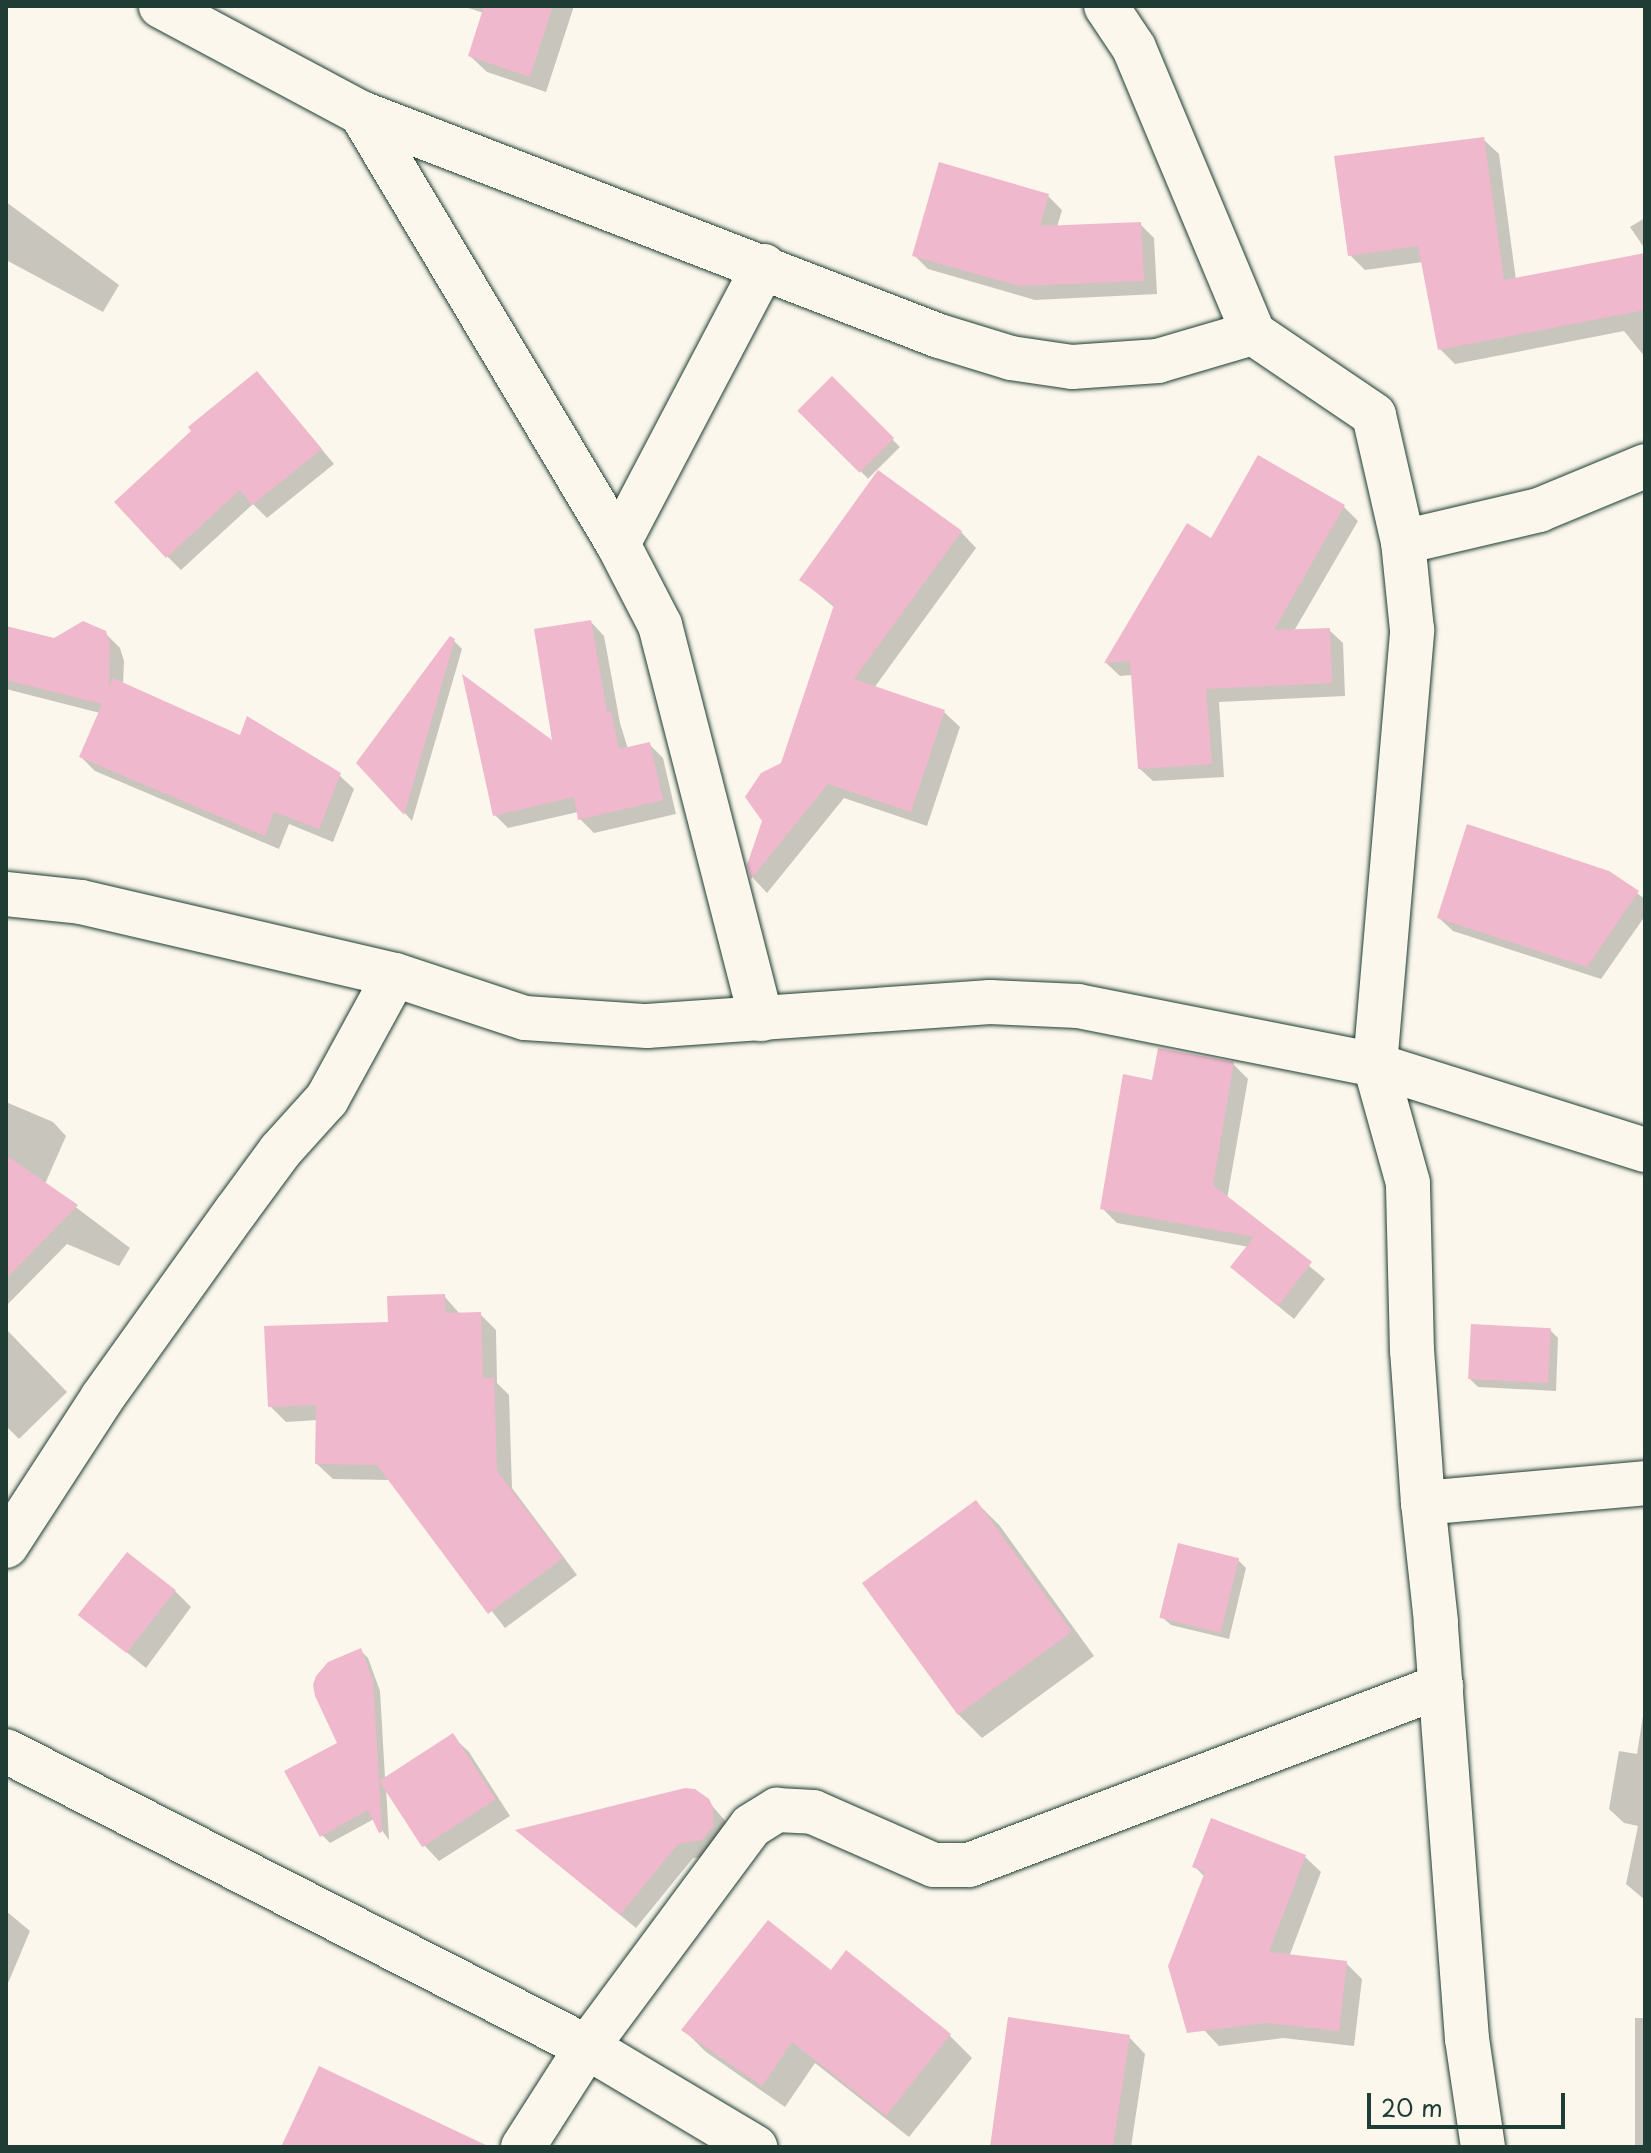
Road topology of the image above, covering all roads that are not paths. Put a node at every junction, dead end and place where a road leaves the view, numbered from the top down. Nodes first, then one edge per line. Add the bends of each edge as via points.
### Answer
1 (161, 6) edge
2 (1106, 6) edge
3 (361, 113) junction
4 (764, 266) junction
5 (1253, 333) junction
6 (1645, 466) edge
7 (1403, 542) junction
8 (618, 544) junction
9 (6, 894) edge
10 (395, 975) junction
11 (761, 1019) junction
12 (1375, 1065) junction
13 (1645, 1150) edge
14 (1645, 1483) edge
15 (1423, 1503) junction
16 (6, 1546) edge
17 (1441, 1686) junction
18 (6, 1751) edge
19 (587, 2047) junction
20 (523, 2147) edge
21 (755, 2147) edge
22 (1483, 2147) edge

1 - 3 street
2 - 5 street via 1134,48
3 - 4 street
3 - 8 street
4 - 5 street via 939,336 1011,358 1072,367 1158,361
4 - 8 street
5 - 7 street via 1374,415
6 - 7 street via 1539,510
7 - 12 street via 1412,630
8 - 11 street via 660,625
9 - 10 street via 81,902
10 - 11 street via 525,1018 647,1026
10 - 16 street via 327,1099 227,1223 102,1398
11 - 12 street via 990,1002 1078,1006
12 - 13 street
12 - 15 street via 1408,1183
14 - 15 street
15 - 17 street
17 - 19 street via 969,1865 934,1865 813,1812 777,1810 751,1826
17 - 22 street via 1467,2039
18 - 19 street
19 - 20 street
19 - 21 street

